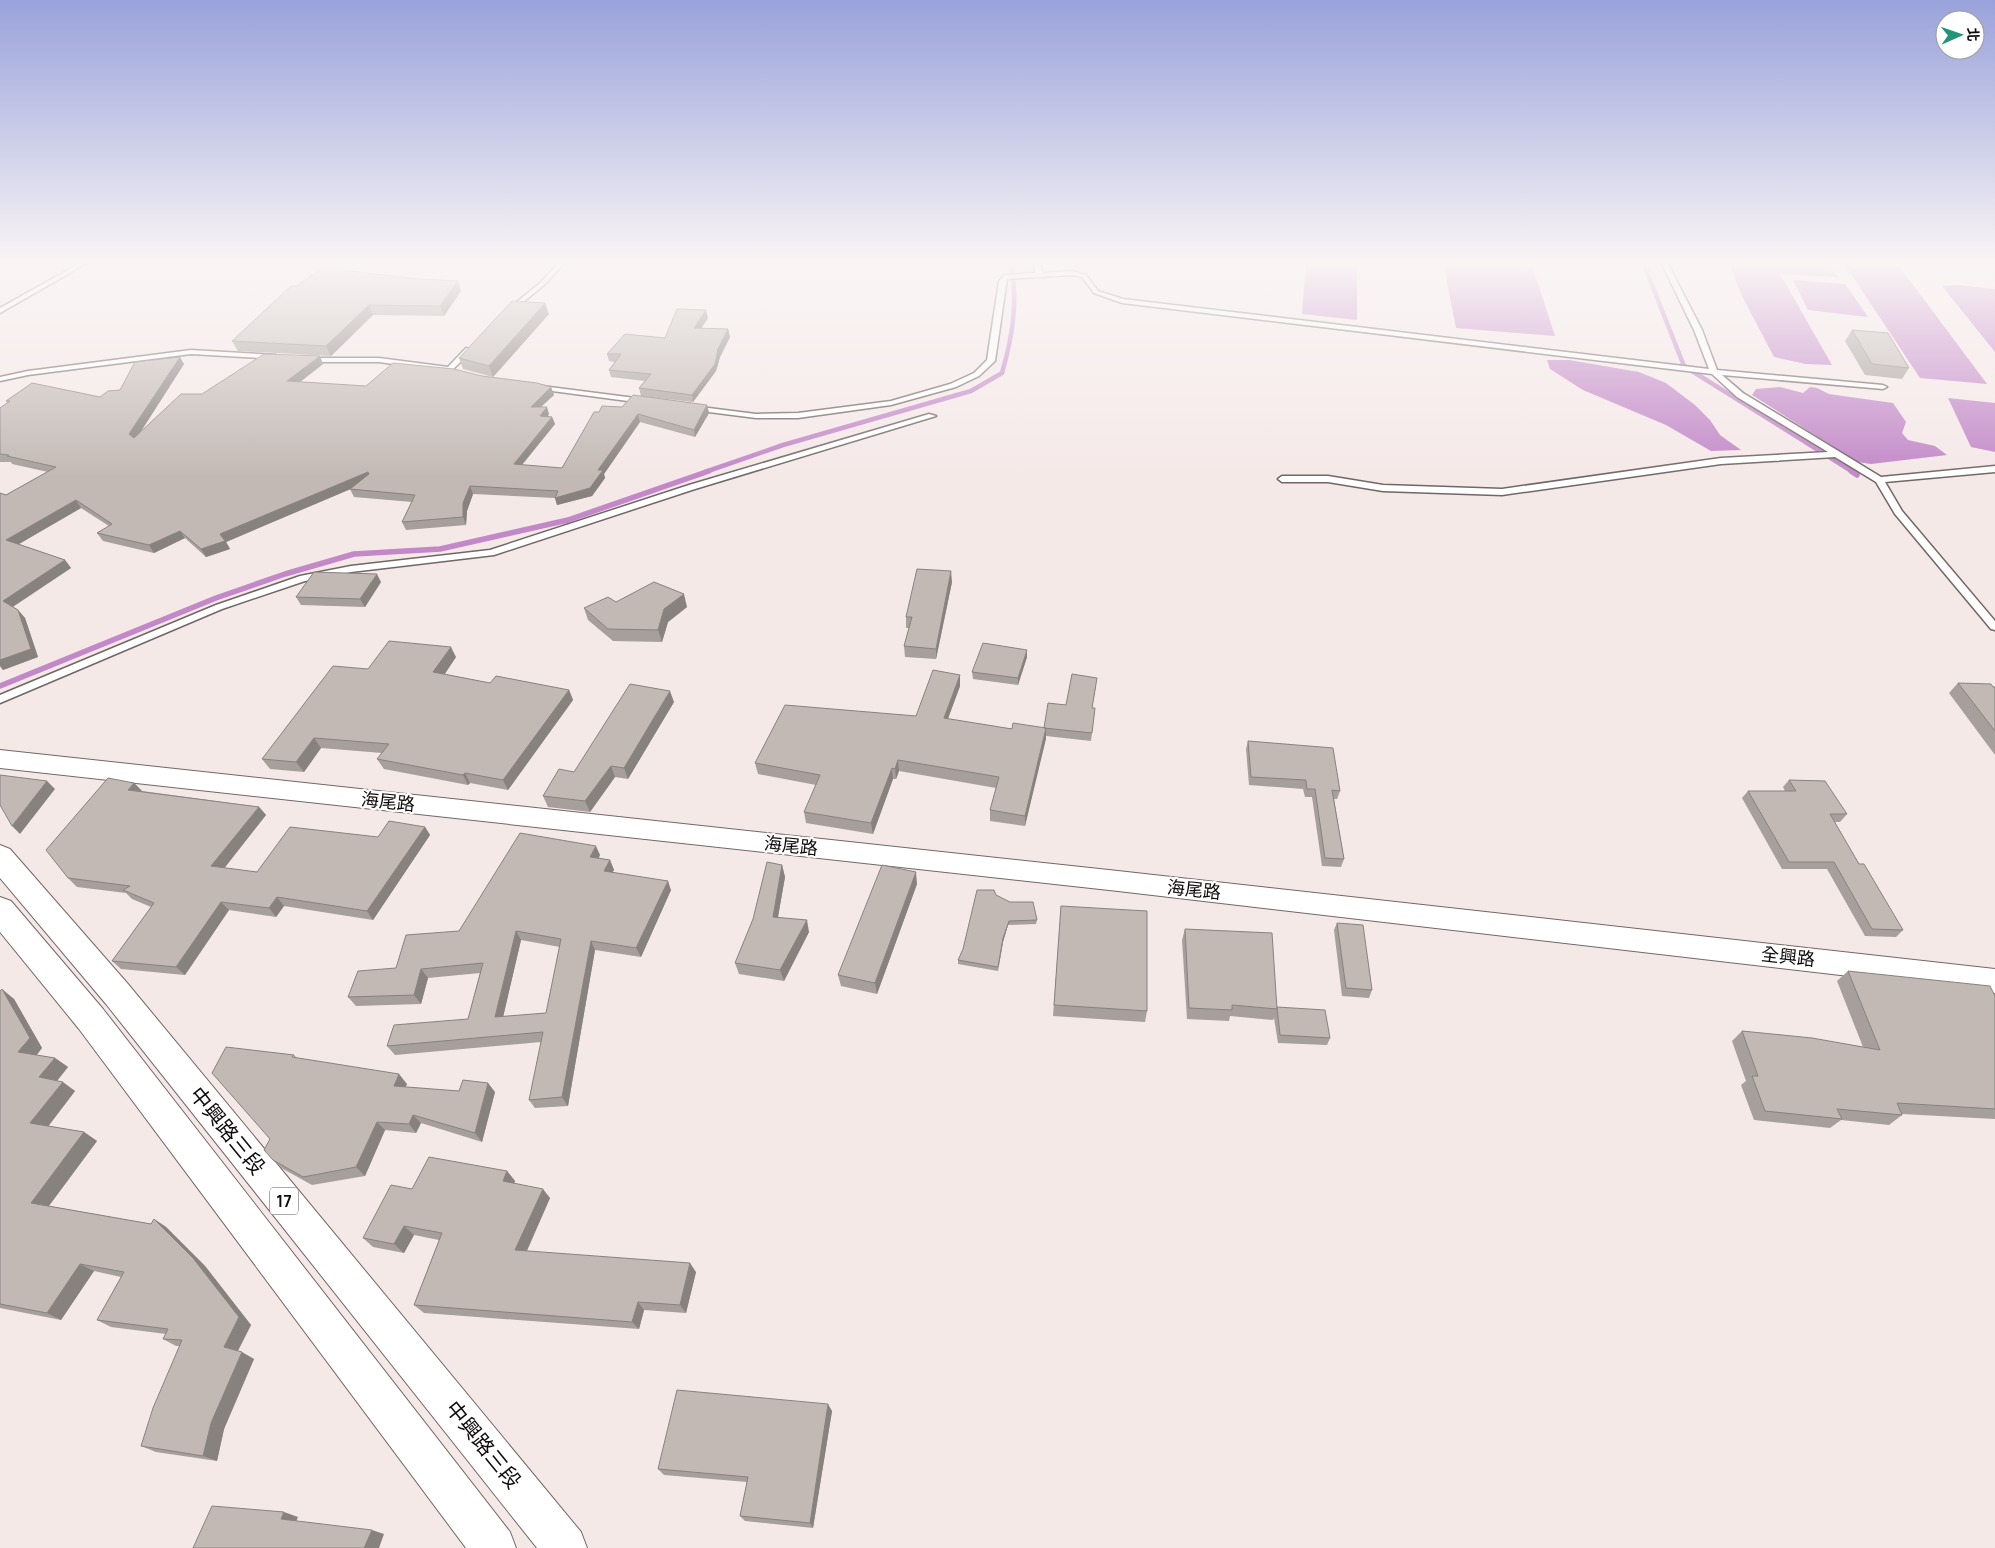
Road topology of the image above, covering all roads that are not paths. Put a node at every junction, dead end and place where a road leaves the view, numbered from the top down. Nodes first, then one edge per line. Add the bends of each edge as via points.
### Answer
1 (995, 334) edge
2 (1394, 334) edge
3 (1700, 334) edge
4 (476, 343) edge
5 (281, 358) edge
6 (299, 360) edge
7 (450, 370) junction
8 (458, 372) edge
9 (1714, 372) junction
10 (0, 379) edge
11 (531, 386) edge
12 (1883, 387) dead end
13 (653, 402) edge
14 (682, 406) edge
15 (932, 416) dead end
16 (1838, 454) junction
17 (1995, 469) edge
18 (1282, 479) dead end
19 (1879, 480) junction
20 (1995, 627) edge
21 (0, 699) edge
22 (0, 759) edge
23 (0, 856) edge
24 (0, 910) edge
25 (1582, 934) joint
26 (1995, 981) edge
27 (494, 1548) edge
28 (565, 1548) edge

1 - 14 lane via 991,361 983,370 959,383 894,404 777,417
2 - 9 lane
3 - 9 lane
4 - 7 lane
5 - 10 lane via 191,352
6 - 7 lane via 379,360
7 - 8 lane
9 - 12 lane
9 - 16 lane via 1740,395
11 - 13 lane
15 - 21 lane via 692,487 491,552 303,578 219,608
16 - 18 lane via 1721,461 1502,492 1383,488 1328,479
16 - 19 lane
17 - 19 lane
19 - 20 lane via 1898,512
22 - 25 street, 海尾路
23 - 28 main road, 中興路三段 / 17 via 117,994
24 - 27 main road, 中興路三段 / 17 via 91,1019
25 - 26 street, 全興路

